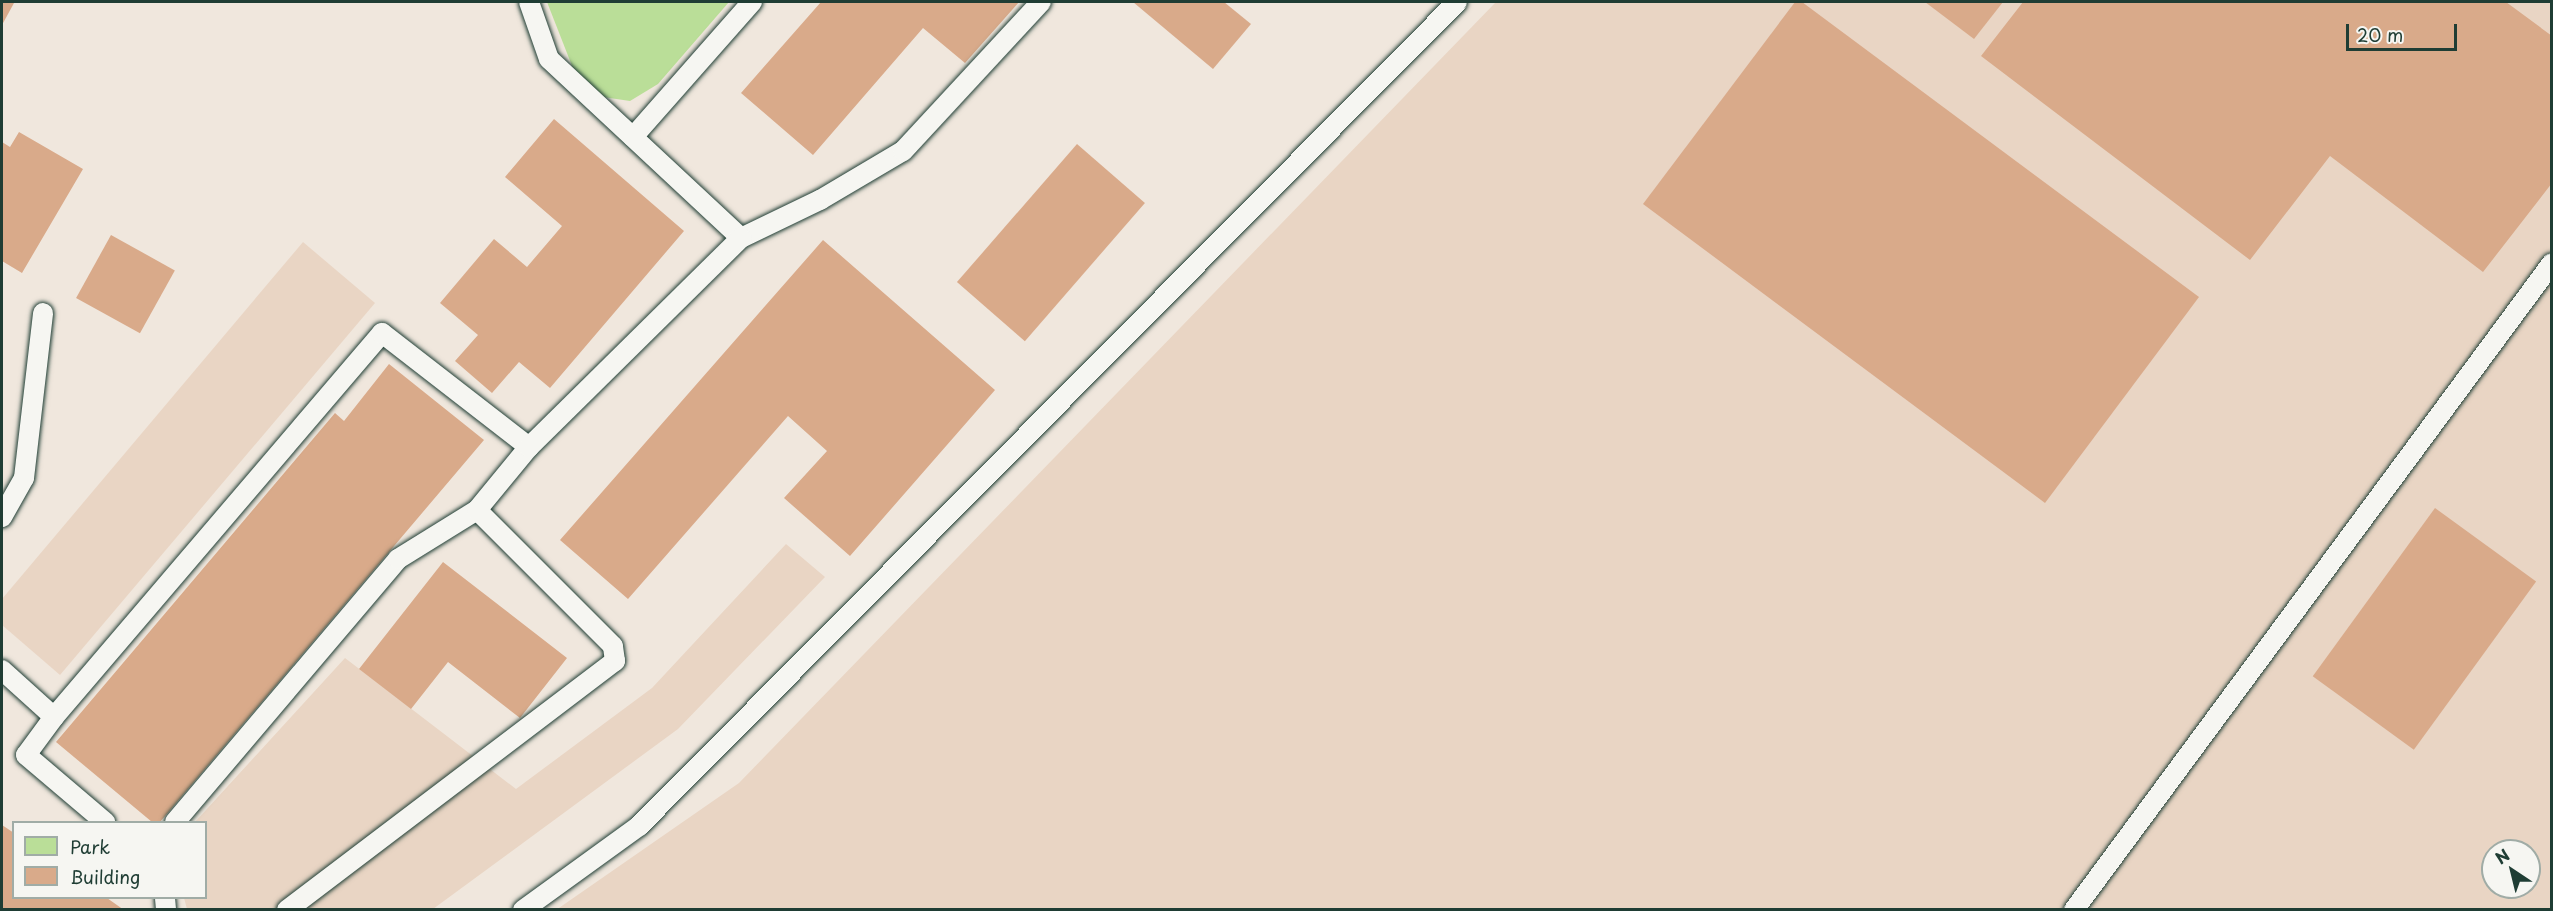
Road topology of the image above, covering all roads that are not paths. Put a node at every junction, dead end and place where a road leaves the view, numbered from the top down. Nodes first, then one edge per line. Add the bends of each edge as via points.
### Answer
1 (529, 2) edge
2 (752, 2) edge
3 (1041, 2) edge
4 (1457, 2) edge
5 (633, 137) junction
6 (741, 238) junction
7 (2552, 262) edge
8 (43, 313) dead end
9 (529, 447) junction
10 (477, 510) junction
11 (2, 517) edge
12 (2, 670) edge
13 (54, 717) junction
14 (104, 821) edge
15 (176, 821) edge
16 (286, 909) edge
17 (523, 909) edge
18 (2074, 909) edge

1 - 5 lane via 549,59
2 - 5 lane
3 - 6 lane via 903,151 820,200
4 - 17 lane via 639,826
5 - 6 lane
6 - 9 lane
7 - 18 lane
8 - 11 lane via 24,477
9 - 10 lane
9 - 13 lane via 382,333
10 - 15 lane via 398,560
10 - 16 lane via 613,646 615,661
12 - 13 lane
13 - 14 lane via 26,755

